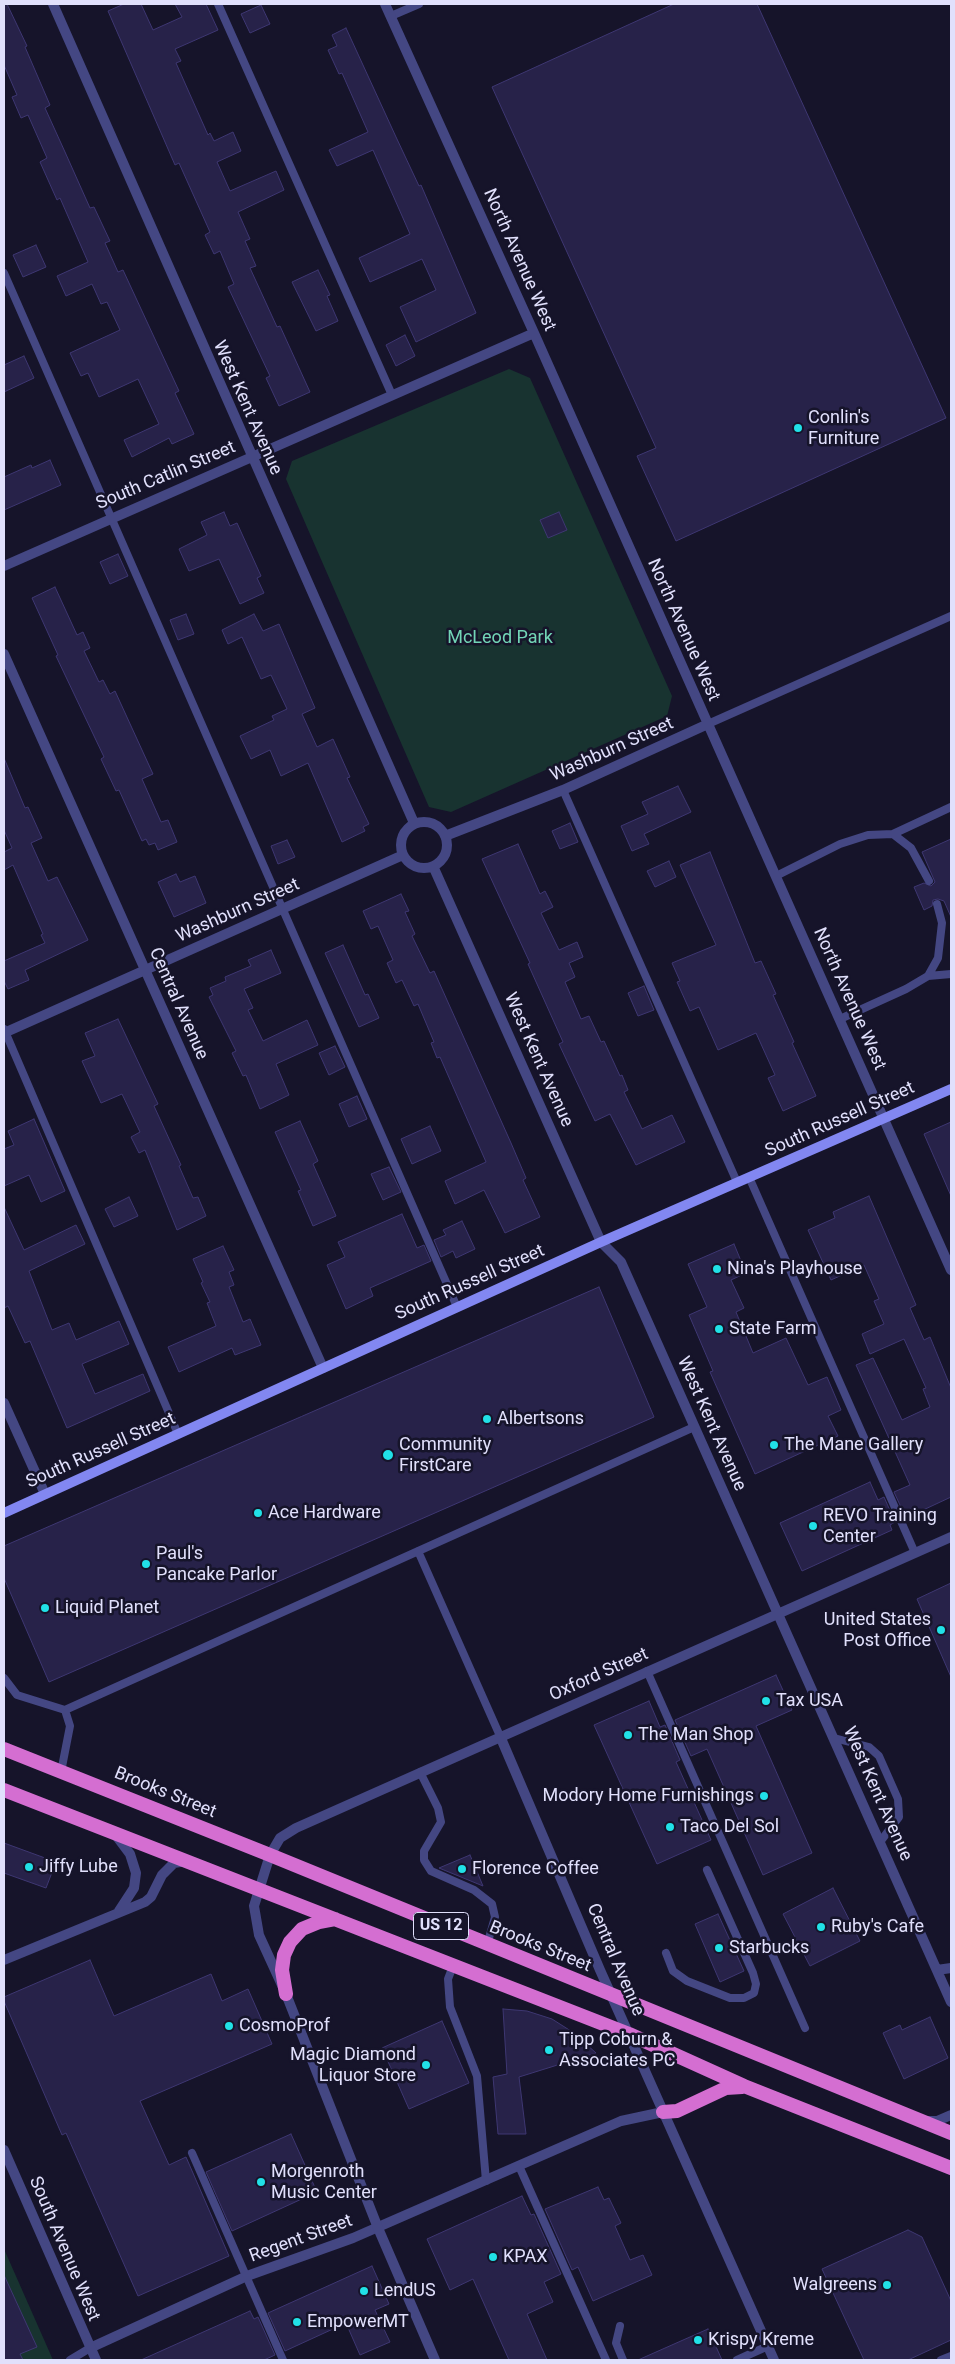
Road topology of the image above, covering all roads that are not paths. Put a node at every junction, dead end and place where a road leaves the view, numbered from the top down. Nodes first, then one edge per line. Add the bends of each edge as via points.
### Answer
1 (53, 4) edge
2 (218, 4) edge
3 (385, 4) edge
4 (419, 4) edge
5 (391, 16) junction
6 (4, 273) edge
7 (534, 333) junction
8 (392, 395) junction
9 (251, 457) junction
10 (110, 518) junction
11 (4, 566) edge
12 (951, 616) edge
13 (4, 654) edge
14 (708, 724) junction
15 (563, 790) junction
16 (951, 807) edge
17 (414, 824) junction
18 (893, 834) junction
19 (445, 836) junction
20 (403, 855) junction
21 (433, 866) junction
22 (776, 876) junction
23 (929, 881) dead end
24 (937, 904) dead end
25 (282, 909) junction
26 (145, 972) junction
27 (951, 974) edge
28 (928, 976) junction
29 (840, 1019) junction
30 (4, 1031) edge
31 (951, 1089) edge
32 (885, 1118) junction
33 (749, 1177) junction
34 (737, 1182) junction
35 (601, 1242) junction
36 (951, 1270) edge
37 (457, 1307) junction
38 (323, 1368) junction
39 (4, 1403) edge
40 (694, 1427) junction
41 (178, 1434) junction
42 (45, 1494) junction
43 (4, 1513) edge
44 (951, 1537) edge
45 (418, 1551) junction
46 (915, 1553) junction
47 (779, 1613) junction
48 (647, 1672) junction
49 (4, 1681) edge
50 (65, 1710) junction
51 (500, 1736) junction
52 (834, 1738) junction
53 (4, 1749) edge
54 (61, 1772) junction
55 (420, 1772) junction
56 (4, 1790) edge
57 (113, 1832) junction
58 (880, 1842) junction
59 (270, 1855) junction
60 (189, 1860) junction
61 (707, 1870) dead end
62 (258, 1889) junction
63 (118, 1912) junction
64 (336, 1919) junction
65 (487, 1945) junction
66 (666, 1953) dead end
67 (4, 1960) edge
68 (453, 1966) junction
69 (951, 1968) edge
70 (937, 1970) junction
71 (286, 1994) junction
72 (613, 1997) junction
73 (951, 2002) edge
74 (805, 2028) dead end
75 (629, 2034) junction
76 (744, 2086) junction
77 (663, 2112) junction
78 (951, 2115) edge
79 (907, 2116) junction
80 (951, 2134) edge
81 (4, 2150) edge
82 (192, 2154) dead end
83 (951, 2161) edge
84 (935, 2162) junction
85 (519, 2166) junction
86 (951, 2168) edge
87 (486, 2181) junction
88 (378, 2228) junction
89 (246, 2276) junction
90 (620, 2326) dead end
91 (768, 2346) junction
92 (90, 2348) junction
93 (951, 2356) edge
94 (70, 2360) edge
95 (96, 2360) edge
96 (283, 2360) edge
97 (434, 2360) edge
98 (606, 2360) edge
99 (623, 2360) edge
100 (736, 2360) edge
101 (774, 2360) edge
102 (942, 2360) edge

1 - 9 street, West Kent Avenue
2 - 8 lane
3 - 5 street, North Avenue West
4 - 5 lane
5 - 7 street, North Avenue West
6 - 10 lane
7 - 8 street, South Catlin Street
7 - 14 street, North Avenue West
8 - 9 street, South Catlin Street
9 - 10 street, South Catlin Street
9 - 17 street, West Kent Avenue
10 - 11 street, South Catlin Street
10 - 25 lane
12 - 14 lane
13 - 26 street, Central Avenue
14 - 15 street, Washburn Street
14 - 22 street, North Avenue West
15 - 19 street, Washburn Street
15 - 34 lane
16 - 18 lane
17 - 19 street via 434,823
17 - 20 street via 404,831 401,838
18 - 22 lane via 868,835 840,844
18 - 23 lane via 911,848
19 - 21 street via 446,851
20 - 21 street via 414,866
20 - 25 street, Washburn Street
21 - 35 street, West Kent Avenue
22 - 29 street, North Avenue West
24 - 28 lane via 942,923 938,958
25 - 26 street, Washburn Street
25 - 37 lane
26 - 30 street, Washburn Street
26 - 38 street, Central Avenue
27 - 28 lane
28 - 29 lane
29 - 32 street, North Avenue West
30 - 41 lane
31 - 32 main road, South Russell Street
32 - 33 main road, South Russell Street
32 - 36 street, North Avenue West
33 - 34 main road, South Russell Street
33 - 46 lane
34 - 35 main road, South Russell Street
35 - 37 main road, South Russell Street
35 - 40 street, West Kent Avenue via 621,1262
37 - 38 main road, South Russell Street
38 - 41 main road, South Russell Street
39 - 42 street
40 - 45 lane
40 - 47 street, West Kent Avenue
41 - 42 main road, South Russell Street
42 - 43 main road, South Russell Street
44 - 46 street, Oxford Street
45 - 50 lane
45 - 51 lane
46 - 47 street, Oxford Street
47 - 48 street, Oxford Street
47 - 52 street, West Kent Avenue
48 - 51 street, Oxford Street
48 - 74 lane
49 - 50 lane via 17,1695
50 - 54 lane via 70,1726
51 - 55 street, Oxford Street
51 - 72 street, Central Avenue
52 - 58 street, West Kent Avenue
52 - 58 lane via 869,1747 879,1756 898,1799 899,1818
53 - 54 highway, Brooks Street / US 12
54 - 59 highway, Brooks Street / US 12
55 - 59 street, Oxford Street via 287,1833
55 - 65 lane via 438,1808 441,1822 424,1851 424,1860 431,1871 474,1890 492,1904 495,1917
56 - 57 highway, US 12
57 - 60 highway, US 12
57 - 63 street via 130,1854 136,1872 129,1900
58 - 70 street, West Kent Avenue
59 - 62 street, Oxford Street
59 - 65 highway, Brooks Street / US 12
60 - 62 highway, US 12
60 - 63 street via 174,1863 162,1875 149,1900
61 - 66 lane via 753,1973 754,1993 744,1998 730,1998 687,1982 673,1971
62 - 64 highway, US 12
62 - 71 street, Oxford Street via 255,1922
63 - 67 street
64 - 68 highway, US 12
64 - 71 highway via 302,1929 290,1942 282,1970
65 - 72 highway, Brooks Street / US 12
68 - 75 highway, US 12
68 - 87 lane via 448,1979 450,2007 477,2076
69 - 70 street
70 - 73 street, West Kent Avenue
71 - 88 street, Oxford Street
72 - 75 street, Central Avenue
72 - 79 highway, Brooks Street / US 12
75 - 76 highway, US 12
75 - 77 street, Central Avenue
76 - 77 highway via 726,2088 676,2111
76 - 84 highway, US 12
77 - 85 street, Regent Street via 621,2121
77 - 91 street, Central Avenue
78 - 79 street via 931,2122
79 - 80 highway, Brooks Street / US 12
81 - 92 street, South Avenue West
82 - 89 lane
83 - 84 highway
84 - 86 highway, US 12
85 - 87 street, Regent Street
85 - 98 lane
87 - 88 street, Regent Street
88 - 89 street, Regent Street
88 - 97 street, Oxford Street
89 - 92 street, Regent Street
89 - 96 lane
90 - 99 lane via 616,2343
91 - 100 lane
91 - 101 street, Central Avenue
92 - 94 lane
92 - 95 street, South Avenue West
93 - 102 lane

